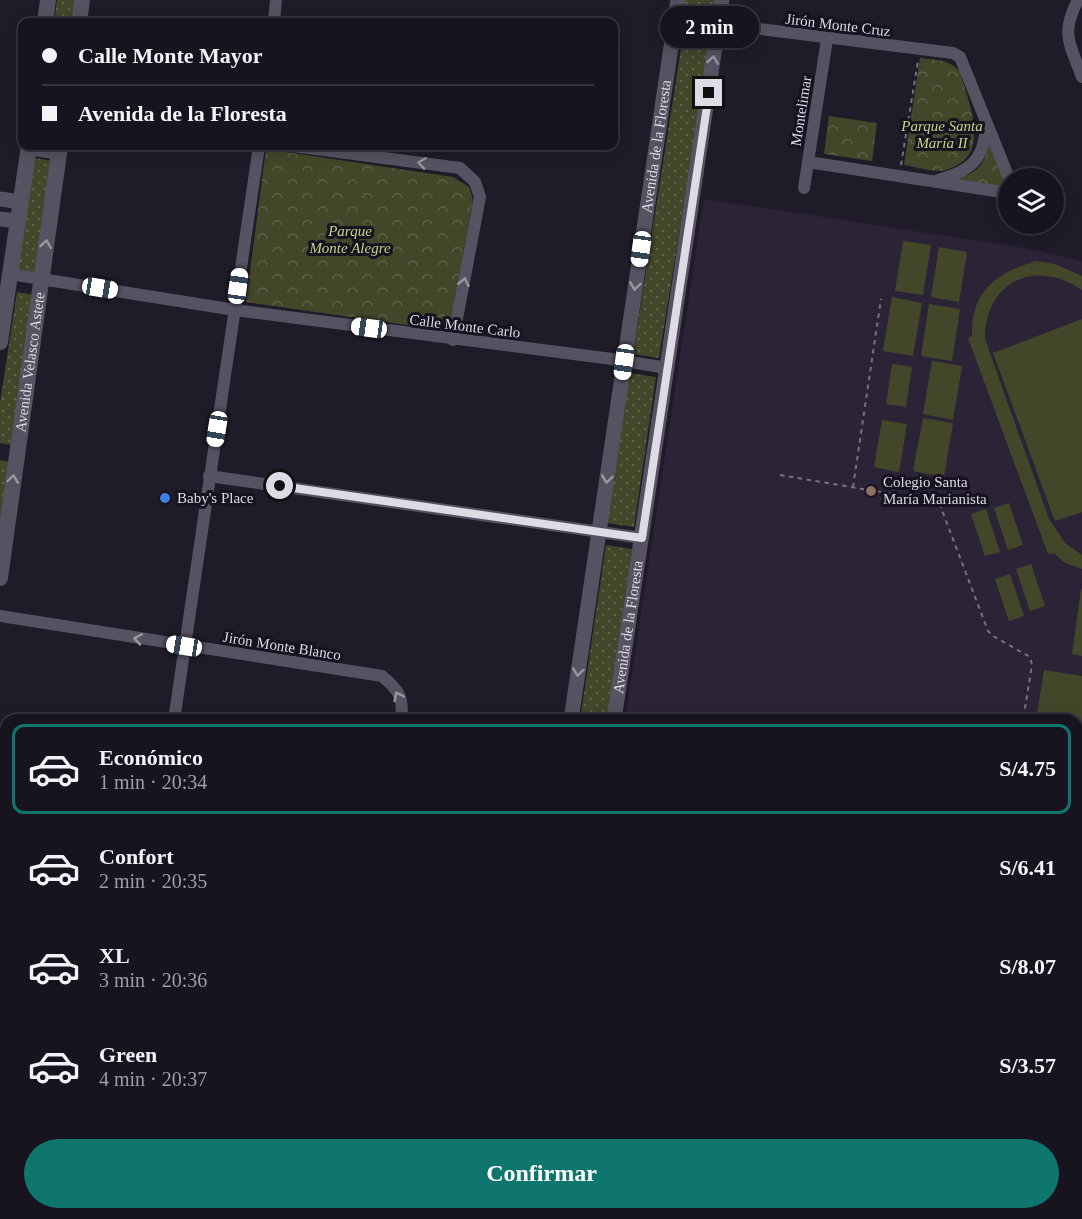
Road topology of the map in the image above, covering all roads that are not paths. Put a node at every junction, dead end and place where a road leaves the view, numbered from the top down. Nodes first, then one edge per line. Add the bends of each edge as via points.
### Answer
1 (48, 0) edge
2 (82, 0) edge
3 (276, 0) edge
4 (678, 0) edge
5 (722, 0) edge
6 (1078, 0) edge
7 (46, 18) edge
8 (80, 18) edge
9 (274, 18) edge
10 (719, 24) junction
11 (827, 39) junction
12 (1082, 77) edge
13 (987, 120) junction
14 (28, 150) edge
15 (60, 150) edge
16 (258, 150) edge
17 (323, 150) edge
18 (808, 162) junction
19 (1005, 168) edge
20 (931, 182) junction
21 (804, 188) dead end
22 (998, 192) edge
23 (0, 199) edge
24 (21, 202) junction
25 (0, 219) edge
26 (18, 221) junction
27 (10, 274) junction
28 (40, 279) junction
29 (235, 310) junction
30 (453, 340) junction
31 (0, 342) edge
32 (624, 362) junction
33 (667, 368) junction
34 (8, 453) edge
35 (209, 476) junction
36 (599, 532) junction
37 (642, 538) junction
38 (0, 578) edge
39 (0, 616) edge
40 (184, 646) junction
41 (175, 714) edge
42 (402, 714) edge
43 (572, 714) edge
44 (615, 714) edge

1 - 7 main road
2 - 8 main road
3 - 9 street
4 -> 32 street, Avenida de la Floresta
5 - 10 street, Avenida de la Floresta
6 - 12 street via 1067,31
10 - 11 street, Jirón Monte Cruz
33 -> 10 street, Avenida de la Floresta
11 - 13 street, Jirón Monte Cruz via 953,53 965,65
11 - 18 street, Montelimar
13 - 19 street
13 - 20 street via 985,145 970,167
14 - 24 main road, Avenida Velasco Astete
28 -> 15 main road, Avenida Velasco Astete
16 - 29 street
30 -> 17 street via 480,197 475,182 460,168
18 - 20 street
18 - 21 street, Montelimar
20 - 22 street
23 - 24 street
24 - 26 main road, Avenida Velasco Astete
25 - 26 street
26 - 27 main road, Avenida Velasco Astete
27 - 28 street, Calle Monte Carlo
27 - 31 main road, Avenida Velasco Astete
28 - 29 street, Calle Monte Carlo
28 - 34 main road, Avenida Velasco Astete
29 - 30 street, Calle Monte Carlo
29 - 35 street
30 - 32 street, Calle Monte Carlo
32 - 33 street, Calle Monte Carlo
32 -> 36 street, Avenida de la Floresta
33 - 37 street, Avenida de la Floresta
38 -> 34 main road, Avenida Velasco Astete
35 - 36 street
35 - 40 street
36 - 37 street
36 -> 43 street, Avenida de la Floresta
37 - 44 street, Avenida de la Floresta
40 -> 39 street, Jirón Monte Blanco
40 - 41 street
42 -> 40 street, Jirón Monte Blanco via 403,705 396,687 382,676

